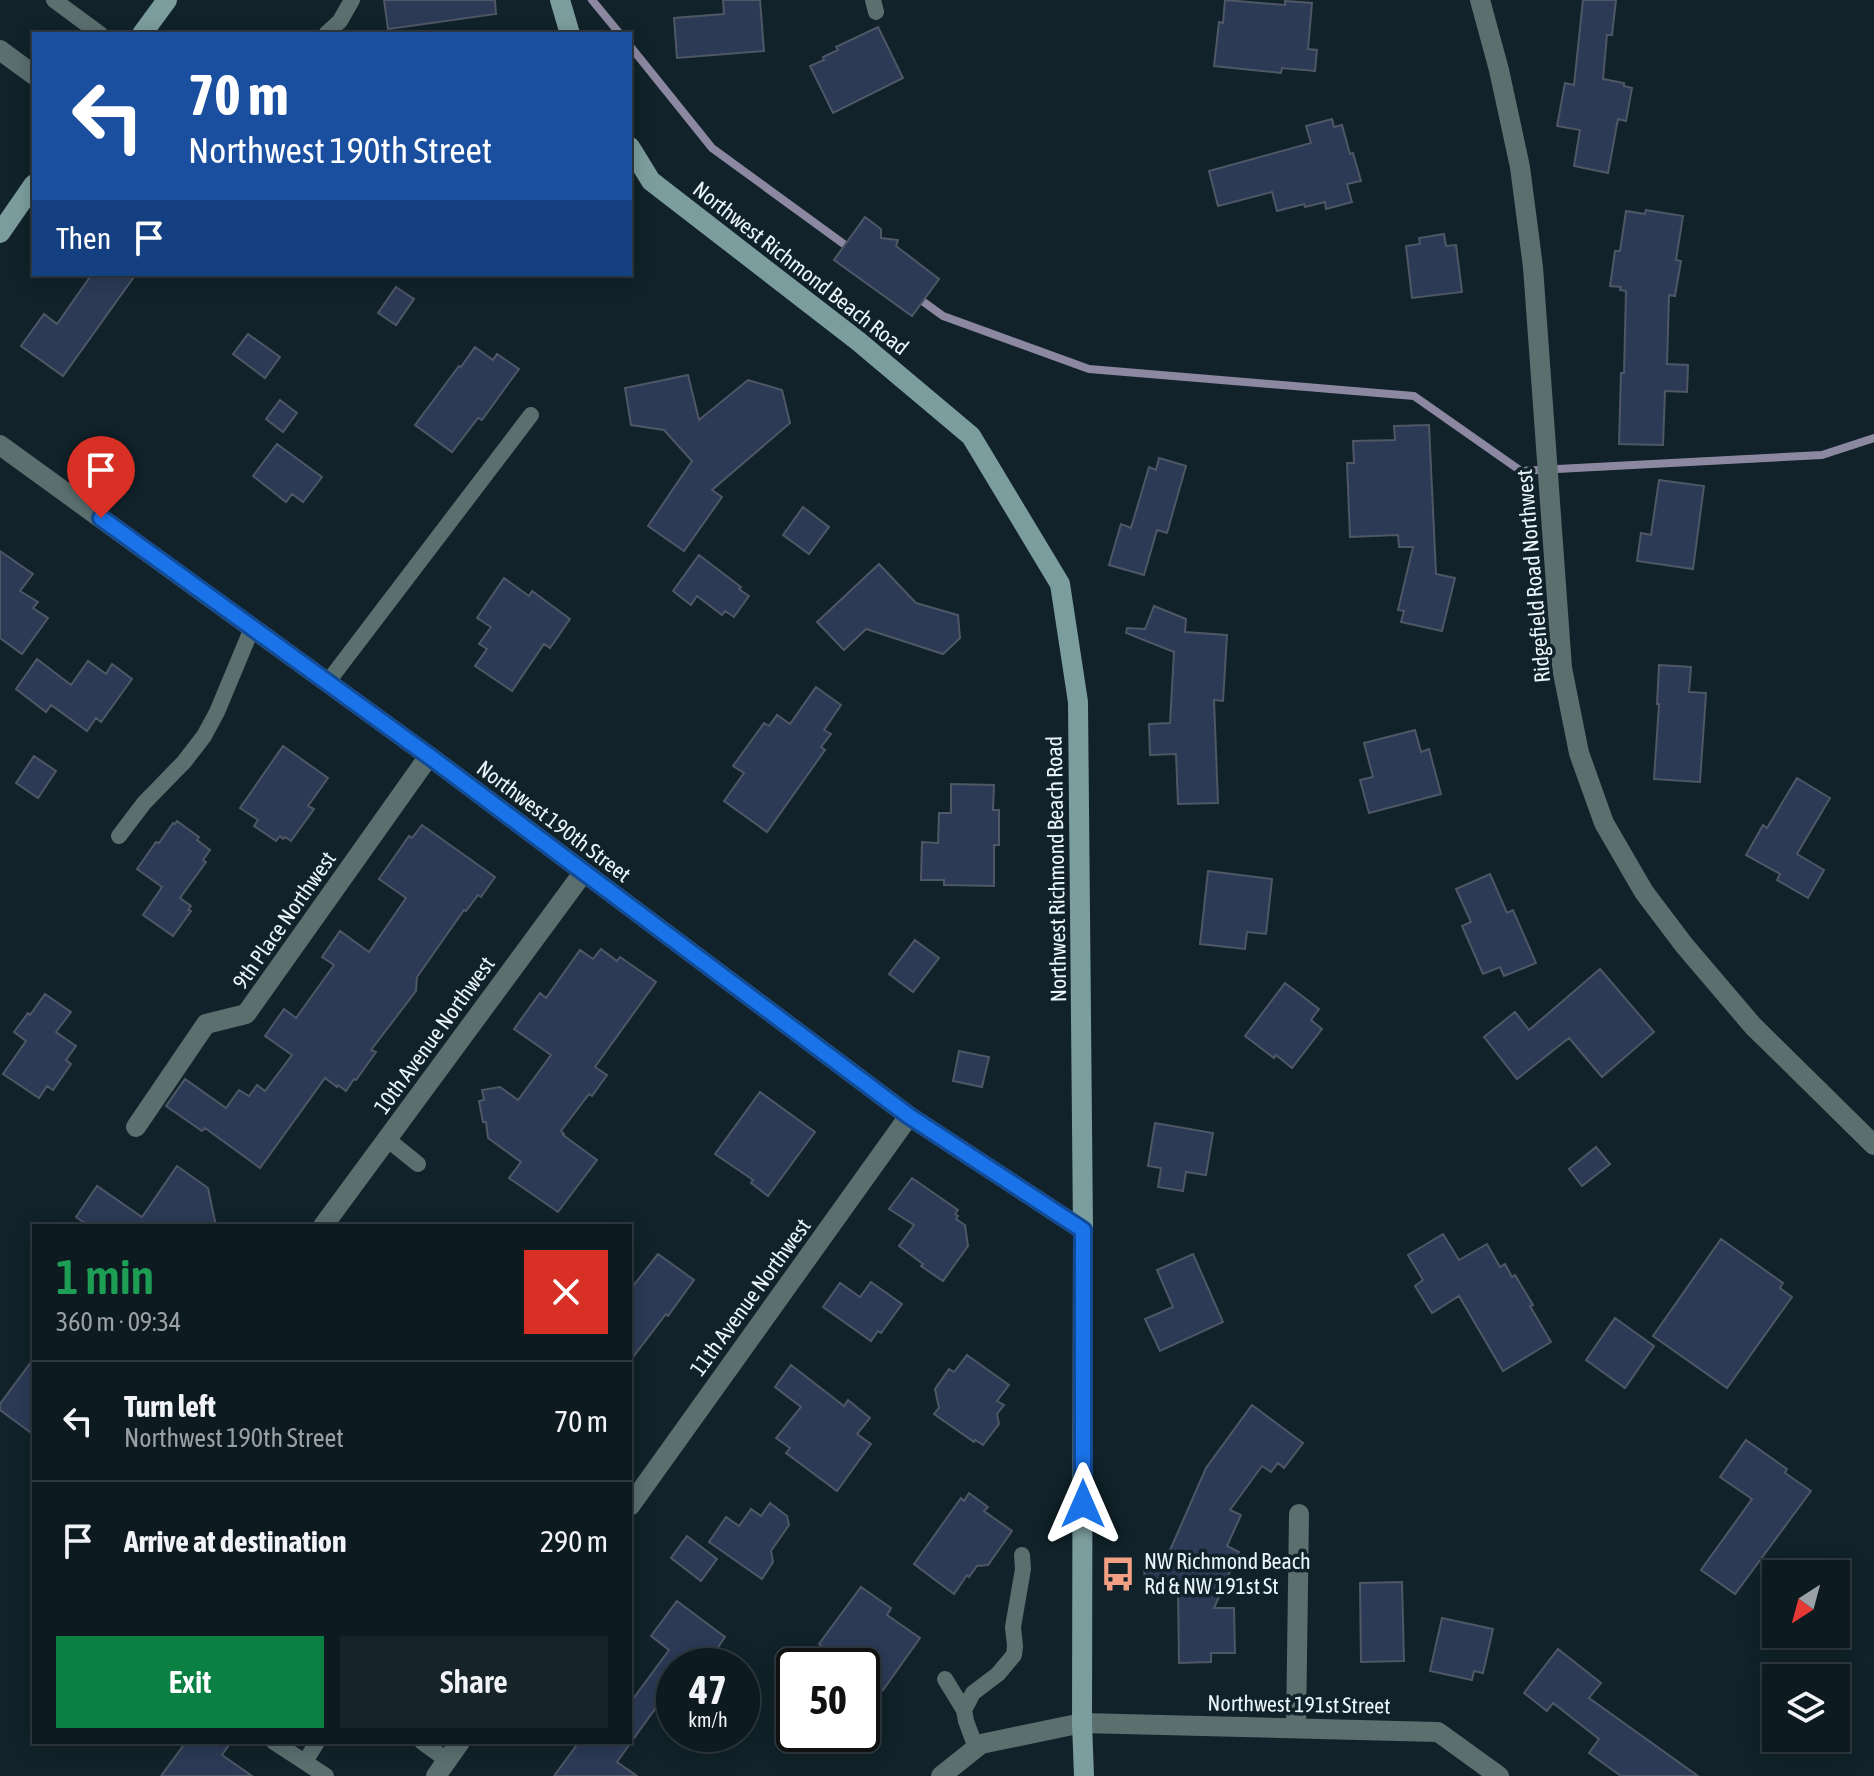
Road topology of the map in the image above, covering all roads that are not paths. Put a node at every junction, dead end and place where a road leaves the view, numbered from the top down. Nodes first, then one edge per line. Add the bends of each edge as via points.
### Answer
1 (54, 0) edge
2 (167, 0) edge
3 (352, 0) edge
4 (560, 0) edge
5 (1480, 0) edge
6 (97, 32) edge
7 (143, 32) edge
8 (328, 32) edge
9 (569, 32) edge
10 (0, 50) edge
11 (32, 74) edge
12 (632, 150) edge
13 (32, 187) edge
14 (0, 233) edge
15 (531, 415) dead end
16 (0, 445) edge
17 (252, 628) junction
18 (327, 683) junction
19 (429, 756) junction
20 (119, 836) dead end
21 (583, 873) junction
22 (909, 1116) junction
23 (136, 1127) dead end
24 (387, 1139) junction
25 (1874, 1145) edge
26 (418, 1164) dead end
27 (324, 1224) edge
28 (1083, 1230) junction
29 (632, 1503) edge
30 (1299, 1514) dead end
31 (1022, 1555) dead end
32 (945, 1679) dead end
33 (964, 1710) junction
34 (1082, 1723) junction
35 (1296, 1728) junction
36 (277, 1744) edge
37 (316, 1744) edge
38 (424, 1744) edge
39 (459, 1744) edge
40 (976, 1748) junction
41 (305, 1762) junction
42 (442, 1768) edge
43 (326, 1776) edge
44 (941, 1776) edge
45 (1084, 1776) edge
46 (1499, 1776) edge

1 - 6 lane
2 - 7 main road
3 - 8 lane
4 - 9 main road
5 - 25 street, Ridgefield Road Northwest via 1524,196 1562,668 1579,753 1604,823 1644,892 1753,1026
10 - 11 street
12 - 28 main road, Northwest Richmond Beach Road via 651,181 971,436 1060,584 1078,702
13 - 14 main road
15 - 18 lane
16 - 17 street, Northwest 190th Street
17 - 18 street, Northwest 190th Street
17 - 20 lane via 204,736
18 - 19 street, Northwest 190th Street
19 - 21 street, Northwest 190th Street
19 - 23 street, 9th Place Northwest via 246,1014 206,1024
21 - 22 street, Northwest 190th Street
21 - 24 street, 10th Avenue Northwest
22 - 28 street, Northwest 190th Street
22 - 29 street, 11th Avenue Northwest
24 - 26 lane
24 - 27 street, 10th Avenue Northwest
28 - 34 main road, Northwest Richmond Beach Road
30 - 35 street
31 - 33 lane via 1014,1655 973,1693
32 - 33 lane
33 - 40 lane
34 - 35 street, Northwest 191st Street
34 - 40 street, Northwest 191st Street
34 - 45 main road, Northwest Richmond Beach Road
35 - 46 street, Northwest 191st Street via 1438,1732
36 - 41 lane
37 - 41 lane
38 - 42 lane
39 - 42 street
40 - 44 street
41 - 43 lane

